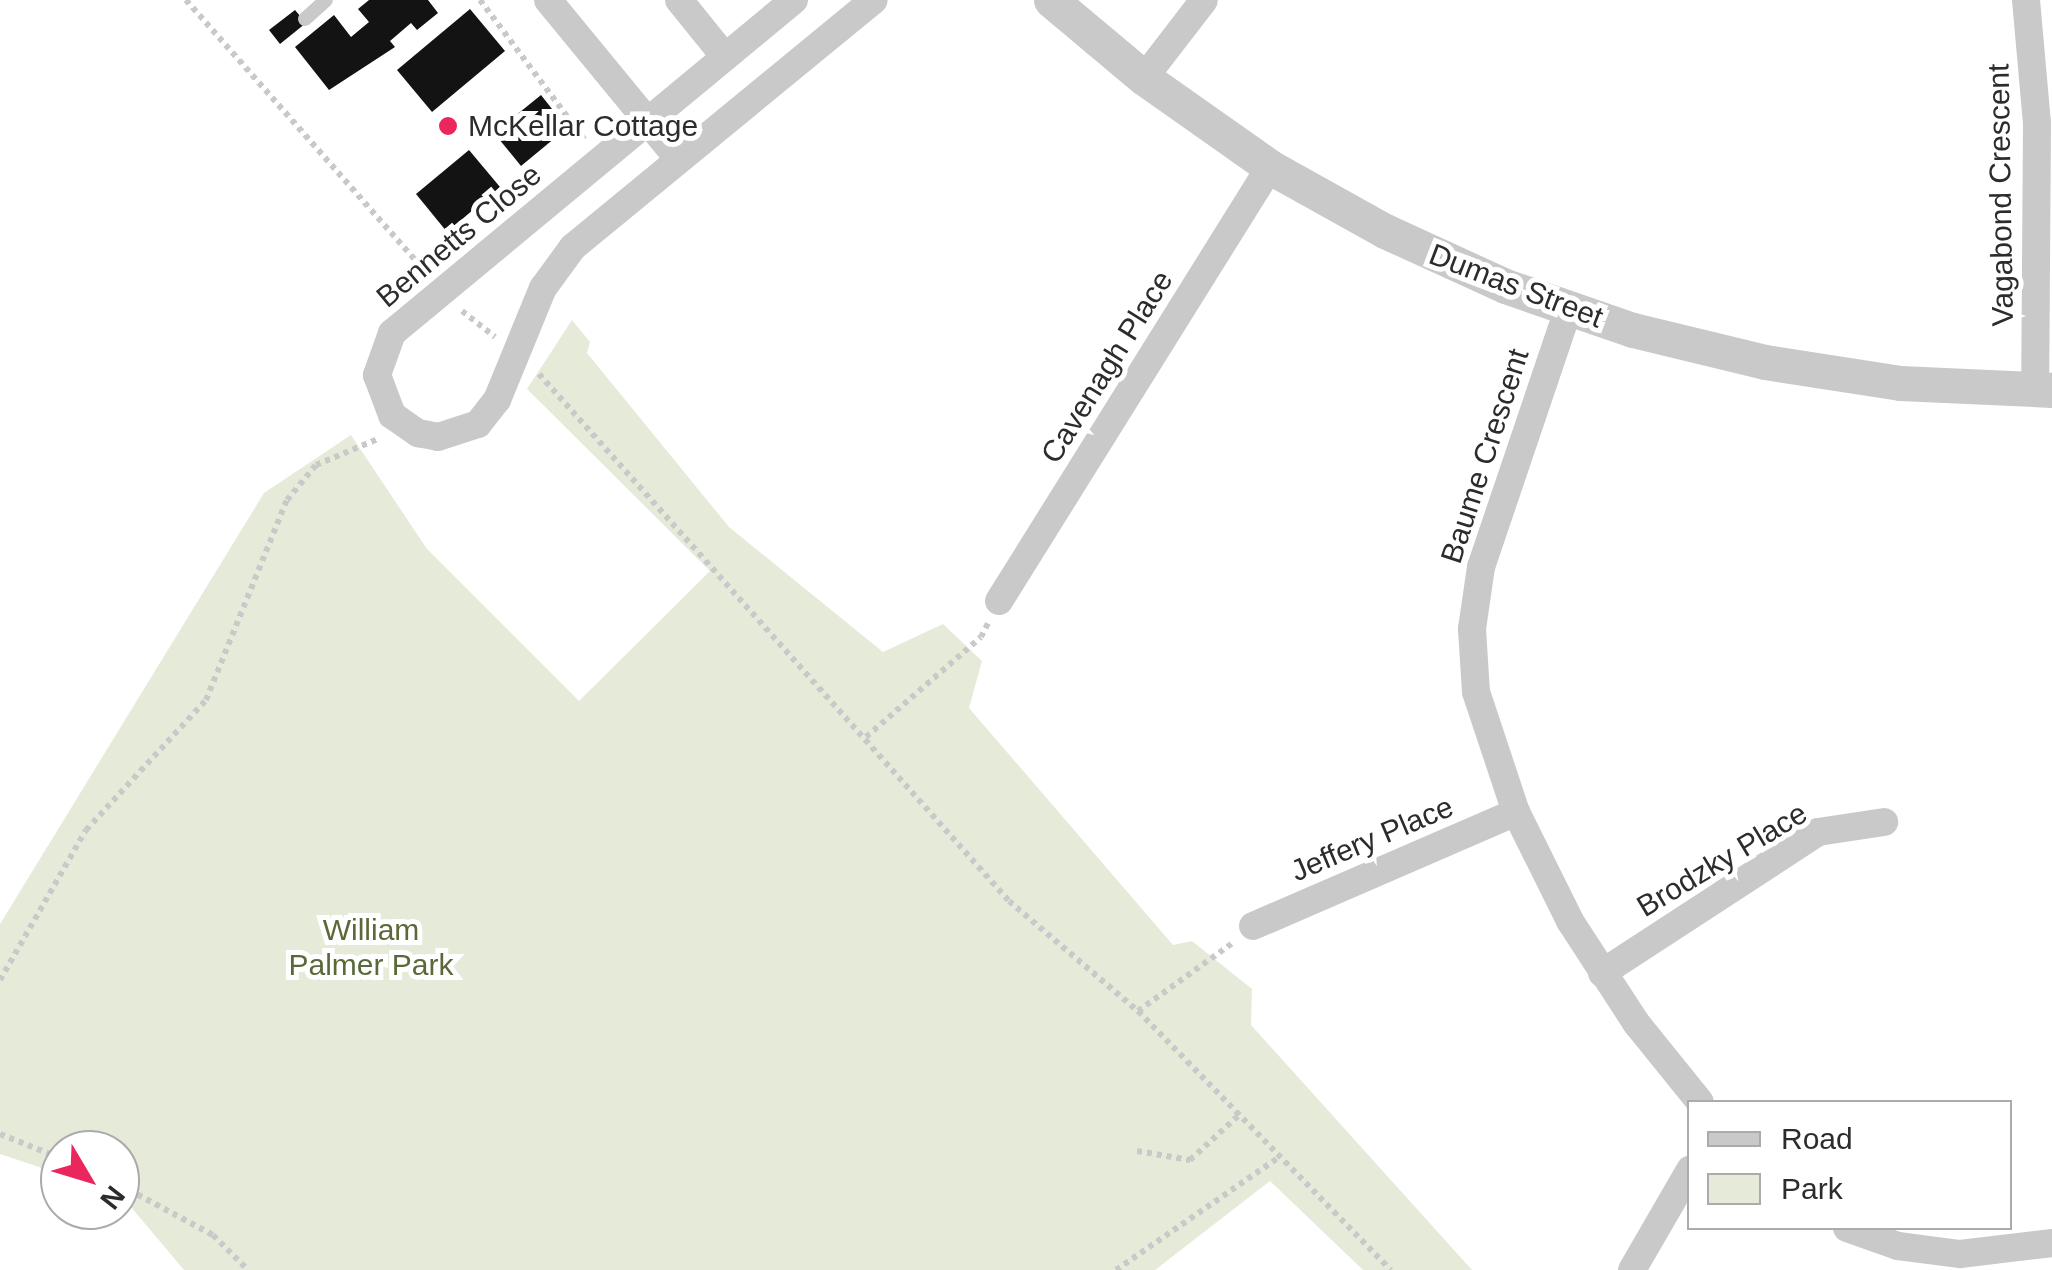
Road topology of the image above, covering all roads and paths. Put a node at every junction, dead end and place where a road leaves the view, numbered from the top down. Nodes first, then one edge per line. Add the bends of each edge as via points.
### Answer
1 (186, 0) edge
2 (326, 0) edge
3 (480, 0) edge
4 (548, 0) edge
5 (678, 0) edge
6 (794, 0) edge
7 (874, 0) edge
8 (1051, 0) edge
9 (1204, 0) edge
10 (2026, 0) edge
11 (305, 19) dead end
12 (725, 57) junction
13 (1144, 78) junction
14 (648, 122) junction
15 (589, 147) dead end
16 (678, 158) junction
17 (1270, 167) junction
18 (443, 290) junction
19 (1568, 310) junction
20 (515, 352) junction
21 (2044, 390) edge
22 (400, 421) junction
23 (999, 601) joint
24 (866, 737) junction
25 (1516, 812) junction
26 (1884, 822) dead end
27 (1253, 926) joint
28 (1602, 972) junction
29 (0, 980) edge
30 (1138, 1011) junction
31 (1698, 1100) edge
32 (1238, 1116) junction
33 (0, 1134) edge
34 (40, 1150) edge
35 (1136, 1151) dead end
36 (1278, 1158) junction
37 (1687, 1175) edge
38 (140, 1196) edge
39 (1853, 1230) edge
40 (2052, 1243) edge
41 (248, 1270) edge
42 (1116, 1270) edge
43 (1391, 1270) edge
44 (1632, 1270) edge

1 - 18 path
2 - 11 lane
3 - 15 path
4 - 14 street
5 - 12 street
6 - 12 street, Bennetts Close
7 - 16 street
8 - 13 street, Dumas Street
9 - 13 street
10 - 21 street, Vagabond Crescent via 2038,123
12 - 14 street, Bennetts Close
13 - 17 street, Dumas Street
14 - 16 street
14 - 18 street, Bennetts Close
16 - 20 street via 573,247 543,288
17 - 19 street, Dumas Street via 1445,260
17 - 23 street, Cavenagh Place
18 - 20 path via 472,322
18 - 22 street, Bennetts Close via 392,333 378,362 381,397
19 - 21 street, Dumas Street via 1781,365 1900,383
19 - 25 street, Baume Crescent via 1475,598 1476,692
20 - 22 street via 492,409 468,430 438,437
20 - 24 path via 561,395
22 - 29 path via 370,445 316,465 287,500 206,700 86,830
23 - 24 path via 981,637
24 - 30 path via 1009,901
25 - 27 street, Jeffery Place
25 - 28 street, Baume Crescent
26 - 28 street, Brodzky Place via 1818,832
27 - 30 path
28 - 31 street, Baume Crescent
30 - 32 path
32 - 35 path via 1190,1160
32 - 36 path
33 - 34 path
36 - 42 path
36 - 43 path
37 - 44 street
38 - 41 path via 213,1235
39 - 40 street via 1898,1246 1960,1254

